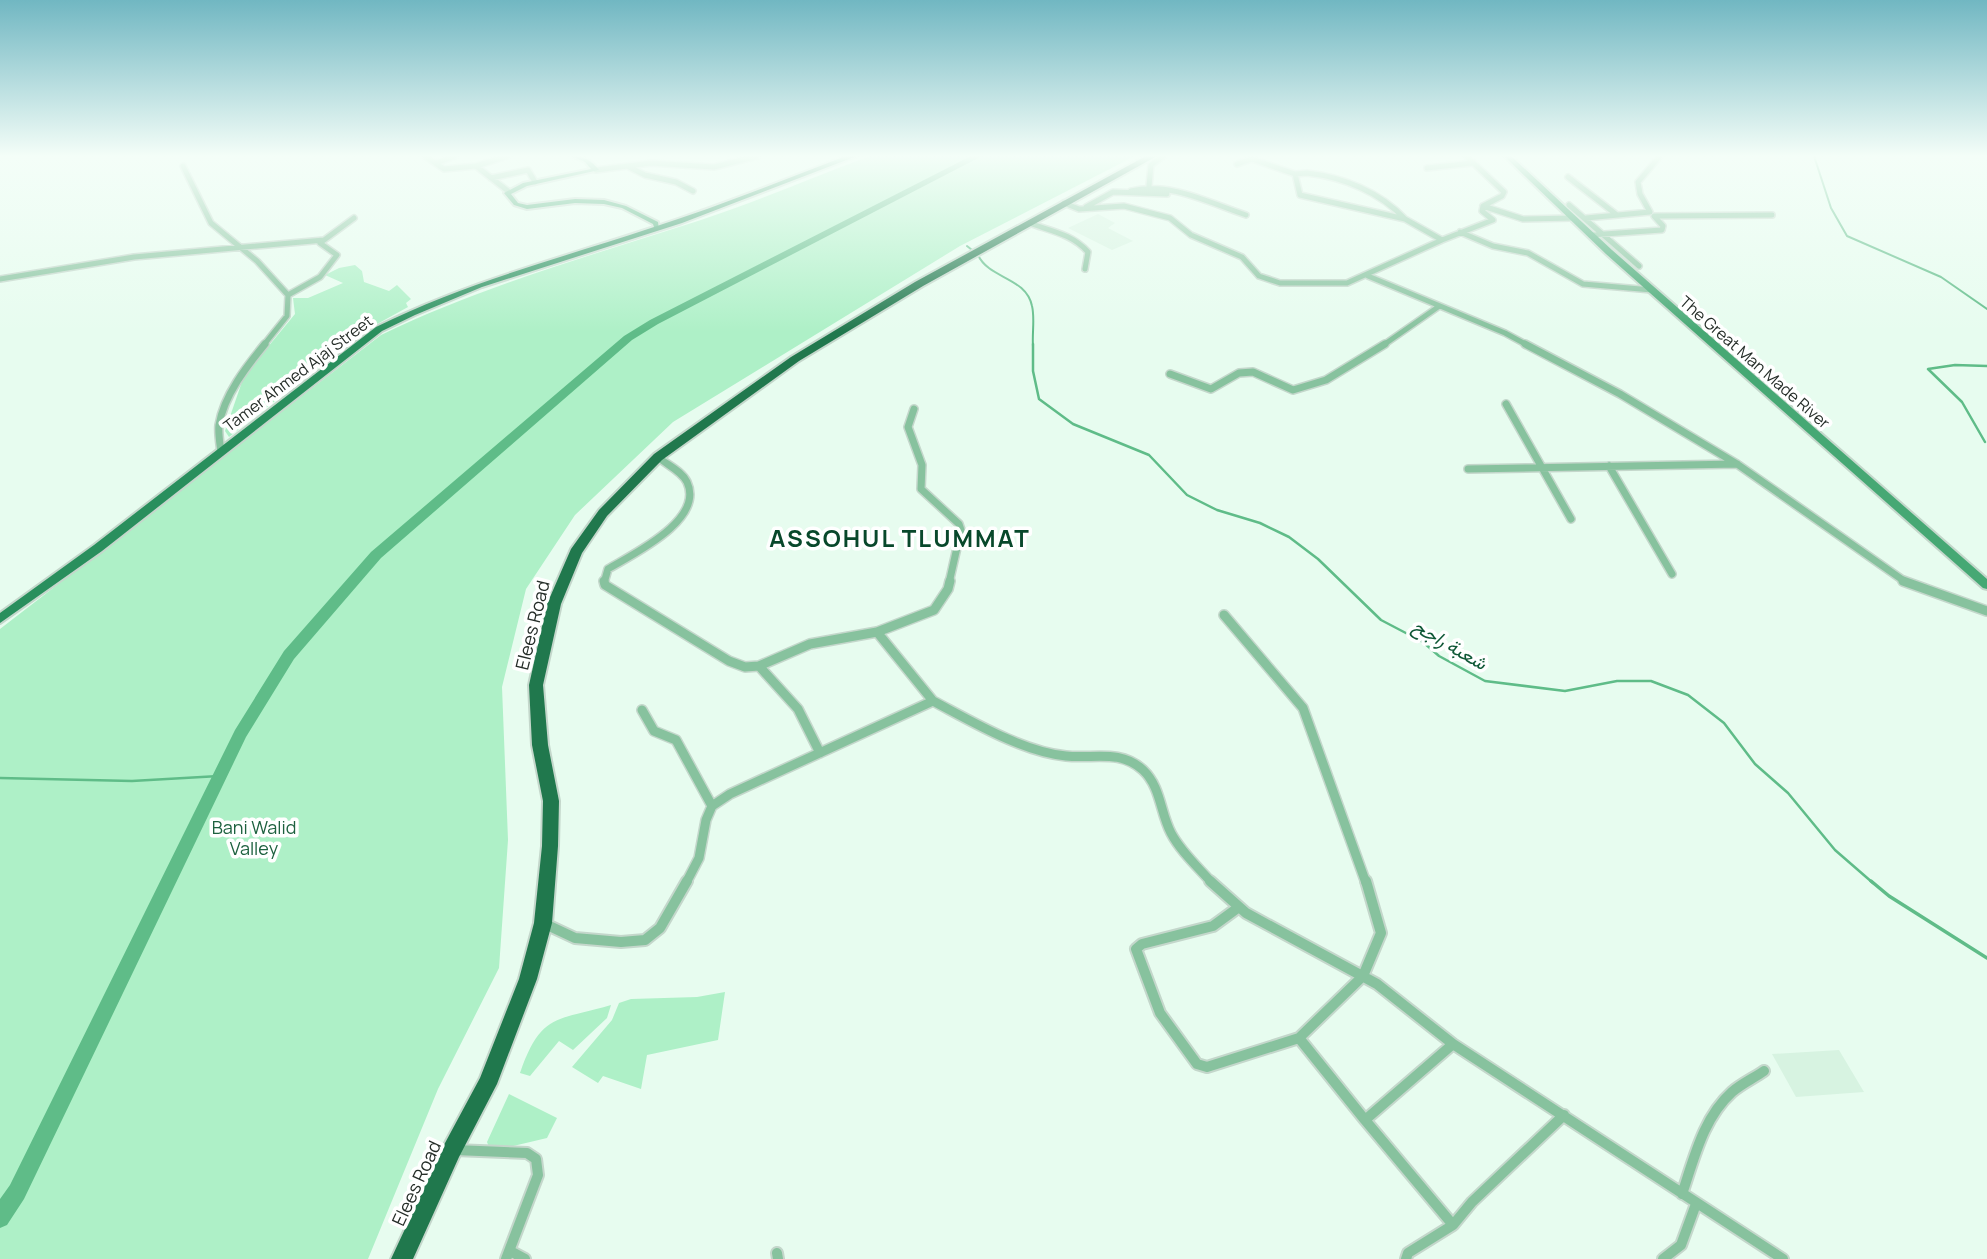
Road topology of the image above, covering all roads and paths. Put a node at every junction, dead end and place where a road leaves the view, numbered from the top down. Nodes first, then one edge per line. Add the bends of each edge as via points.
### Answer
1 (207, 215) edge
2 (638, 215) edge
3 (695, 215) edge
4 (1043, 215) edge
5 (1158, 215) edge
6 (1386, 215) edge
7 (1402, 215) edge
8 (1487, 215) edge
9 (1510, 215) edge
10 (1570, 215) edge
11 (1582, 215) edge
12 (1618, 215) joint
13 (1626, 215) edge
14 (1653, 215) edge
15 (1742, 215) edge
16 (1772, 215) dead end
17 (354, 218) dead end
18 (1573, 218) junction
19 (1586, 218) junction
20 (1405, 219) junction
21 (1029, 223) junction
22 (657, 229) junction
23 (1460, 232) junction
24 (1605, 234) junction
25 (1590, 235) junction
26 (324, 240) junction
27 (1442, 240) junction
28 (239, 248) junction
29 (1639, 266) dead end
30 (1085, 269) dead end
31 (1368, 276) junction
32 (0, 279) edge
33 (1652, 290) junction
34 (288, 295) junction
35 (1438, 307) junction
36 (1170, 374) dead end
37 (1506, 404) dead end
38 (914, 409) dead end
39 (221, 452) junction
40 (658, 457) junction
41 (1737, 464) junction
42 (1609, 466) junction
43 (1468, 469) dead end
44 (1545, 469) junction
45 (1571, 519) dead end
46 (1672, 574) dead end
47 (1987, 585) edge
48 (1987, 611) edge
49 (1224, 615) dead end
50 (0, 619) edge
51 (877, 632) junction
52 (759, 666) junction
53 (933, 701) junction
54 (642, 710) dead end
55 (820, 753) junction
56 (712, 806) junction
57 (1239, 907) junction
58 (543, 923) junction
59 (1363, 976) junction
60 (1299, 1038) junction
61 (1453, 1044) junction
62 (1764, 1071) dead end
63 (1564, 1115) junction
64 (1365, 1120) junction
65 (452, 1150) junction
66 (1682, 1194) junction
67 (1696, 1204) junction
68 (1453, 1225) junction
69 (508, 1255) edge
70 (402, 1259) edge
71 (525, 1259) edge
72 (1406, 1259) edge
73 (1663, 1259) edge
74 (1783, 1259) edge

1 - 28 street
2 - 22 main road via 656,223
3 - 22 main road, Tamer Ahmed Ajaj Street
4 - 21 highway, Elees Road
5 - 31 street via 1177,220 1191,235 1242,257 1259,276 1271,281 1334,285
6 - 20 street
7 - 20 street
8 - 23 street via 1493,220
9 - 18 street via 1523,219
10 - 18 main road, The Great Man Made River
11 - 19 street
12 - 13 street
12 - 19 street
14 - 24 street via 1662,230
15 - 16 street
17 - 26 street
18 - 25 main road, The Great Man Made River
19 - 24 street
20 - 27 street
21 - 30 street via 1080,241 1088,252
21 - 40 highway, Elees Road via 834,333
22 - 39 main road, Tamer Ahmed Ajaj Street via 551,261 394,321
23 - 27 street
23 - 33 street via 1493,246 1528,253 1583,284
24 - 25 street
24 - 29 street
25 - 33 main road, The Great Man Made River
26 - 28 street
26 - 34 street via 321,245 336,257 320,277
27 - 31 street
28 - 32 street via 117,259
28 - 34 street
31 - 35 street
33 - 47 main road, The Great Man Made River
34 - 39 street via 287,316 243,371 226,406 219,425
35 - 36 street via 1330,379 1297,390 1251,372 1240,373 1215,389
35 - 41 street via 1521,341
37 - 44 street
38 - 51 street via 908,426 923,465 921,489 961,530 939,604
39 - 50 main road, Tamer Ahmed Ajaj Street
40 - 52 street via 688,484 686,509 671,530 608,569 605,585 729,661
40 - 58 highway, Elees Road via 603,513 576,552 547,631 537,685 540,745 551,802
41 - 42 street
41 - 48 street via 1902,581
42 - 44 street
42 - 46 street
43 - 44 street
44 - 45 street
49 - 59 street via 1303,708 1379,922 1379,942
51 - 52 street via 810,645
51 - 53 street
52 - 55 street via 798,709
53 - 55 street
53 - 57 street via 1057,754 1116,754 1135,764 1161,797 1176,843
54 - 56 street via 652,732 676,740
55 - 56 street
56 - 58 street via 699,858 660,928 645,940 575,938
57 - 59 street
57 - 60 street via 1213,926 1138,946 1137,958 1160,1013 1197,1064 1207,1067
58 - 65 highway, Elees Road via 509,1030
59 - 60 street
59 - 61 street
60 - 64 street
61 - 63 street
61 - 64 street
62 - 66 street via 1733,1091 1715,1110
63 - 66 street
63 - 68 street
64 - 68 street
65 - 69 street via 527,1153 536,1159 538,1175
65 - 70 highway, Elees Road
66 - 67 street
67 - 73 street via 1681,1245
67 - 74 street
68 - 72 street via 1408,1253
69 - 71 street

